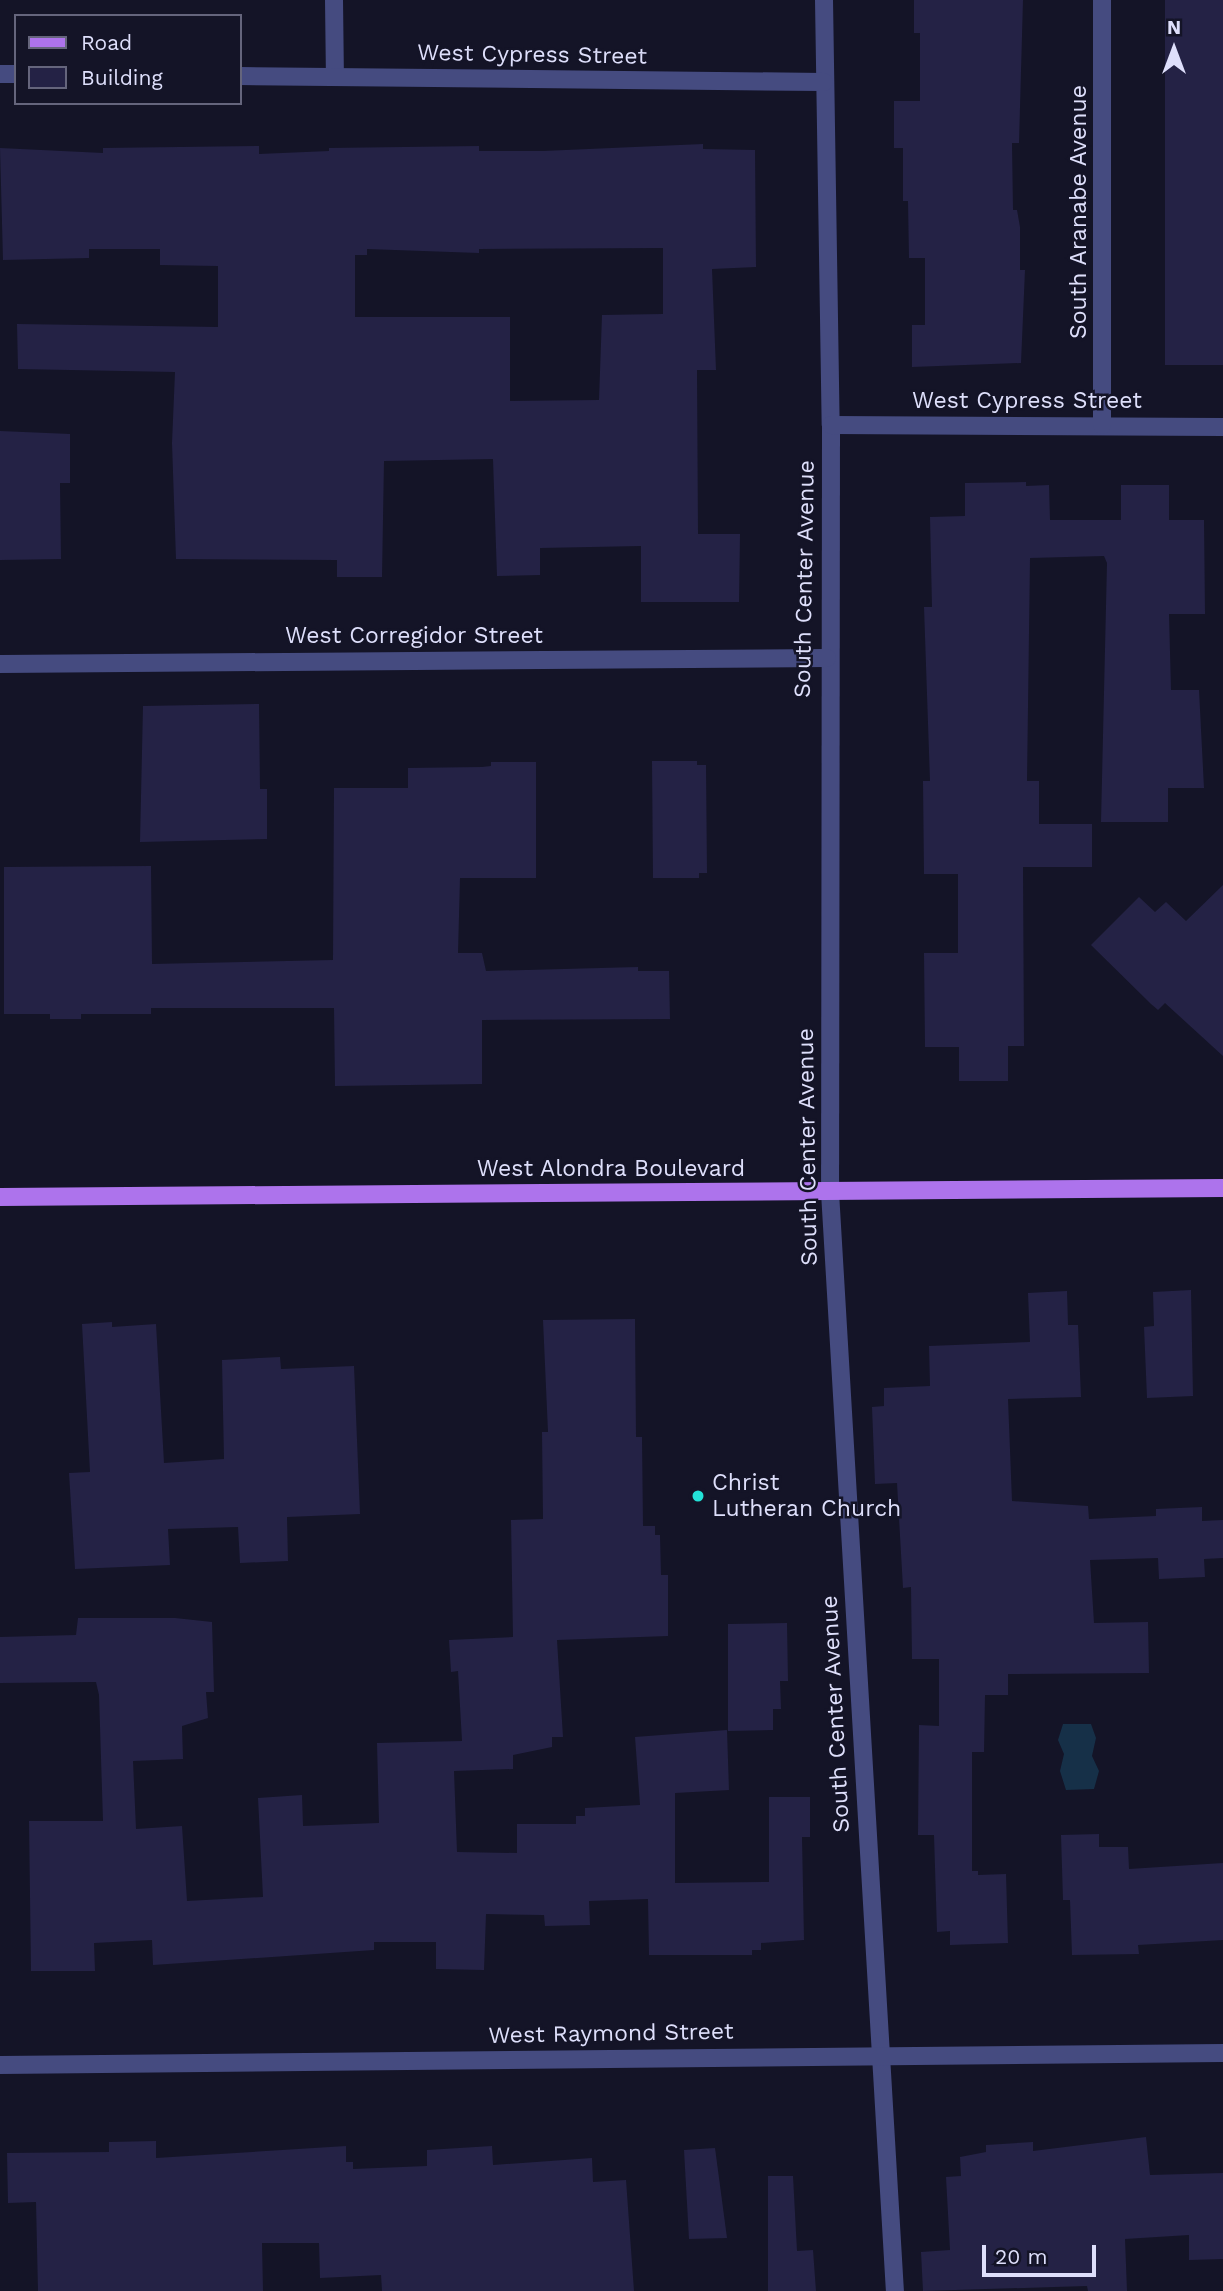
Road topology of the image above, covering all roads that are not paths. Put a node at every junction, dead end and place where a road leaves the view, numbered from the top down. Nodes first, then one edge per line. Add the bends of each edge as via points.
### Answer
1 (334, 0) edge
2 (824, 0) edge
3 (1102, 0) edge
4 (242, 76) edge
5 (335, 77) junction
6 (824, 82) junction
7 (831, 425) junction
8 (1102, 425) junction
9 (1223, 427) edge
10 (827, 658) junction
11 (0, 664) edge
12 (1223, 1188) edge
13 (830, 1192) junction
14 (0, 1197) edge
15 (1223, 2053) edge
16 (881, 2056) junction
17 (0, 2065) edge
18 (895, 2291) edge

1 - 5 street
2 - 6 street, South Center Avenue
3 - 8 street, South Aranabe Avenue
4 - 5 street, West Cypress Street
5 - 6 street, West Cypress Street
6 - 7 street, South Center Avenue
7 - 8 street, West Cypress Street
7 - 10 street, South Center Avenue
8 - 9 street, West Cypress Street
10 - 11 street, West Corregidor Street
10 - 13 street, South Center Avenue
12 - 13 main road, West Alondra Boulevard
13 - 14 main road, West Alondra Boulevard
13 - 16 street, South Center Avenue
15 - 16 street, West Raymond Street
16 - 17 street, West Raymond Street
16 - 18 street, South Center Avenue

